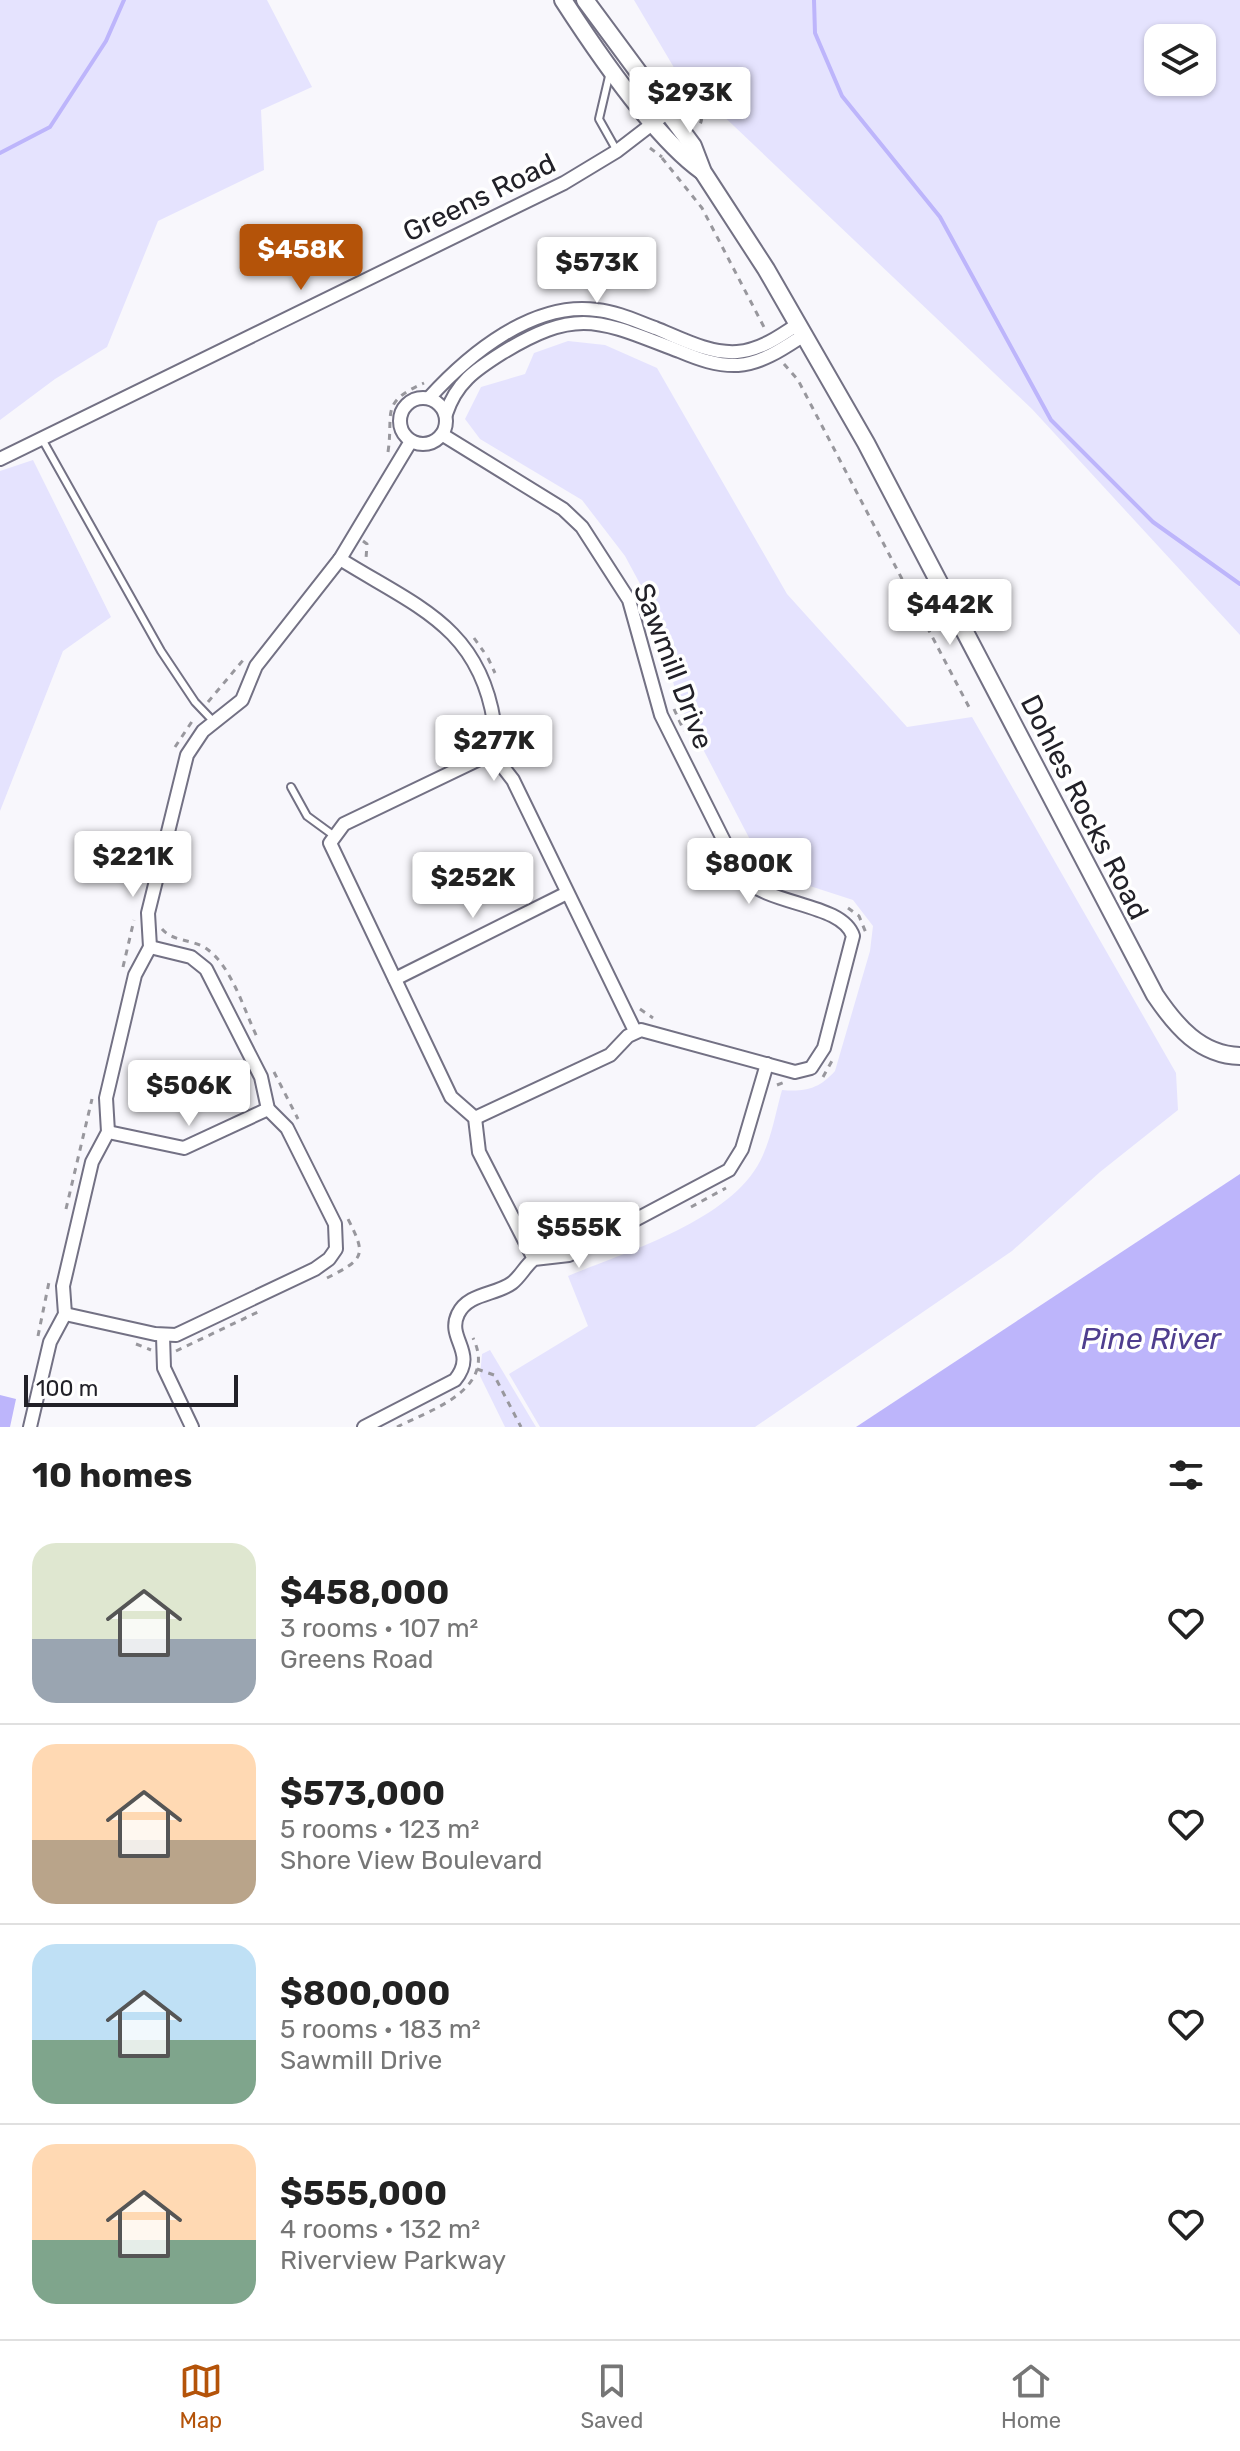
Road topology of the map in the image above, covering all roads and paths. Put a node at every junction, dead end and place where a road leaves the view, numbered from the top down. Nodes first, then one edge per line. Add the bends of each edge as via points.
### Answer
1 (563, 0) edge
2 (585, 0) edge
3 (611, 68) junction
4 (664, 82) dead end
5 (669, 111) junction
6 (654, 122) junction
7 (694, 132) dead end
8 (617, 151) junction
9 (662, 158) dead end
10 (703, 172) junction
11 (801, 330) junction
12 (768, 335) dead end
13 (776, 366) dead end
14 (429, 380) dead end
15 (429, 398) junction
16 (446, 414) junction
17 (443, 435) junction
18 (42, 439) junction
19 (411, 441) junction
20 (0, 459) edge
21 (385, 462) dead end
22 (363, 541) dead end
23 (340, 559) junction
24 (369, 563) dead end
25 (642, 603) dead end
26 (467, 630) dead end
27 (656, 644) dead end
28 (497, 681) dead end
29 (670, 705) dead end
30 (970, 709) dead end
31 (214, 722) junction
32 (506, 724) dead end
33 (685, 738) dead end
34 (492, 753) junction
35 (525, 777) dead end
36 (291, 787) dead end
37 (333, 835) junction
38 (567, 893) junction
39 (841, 906) dead end
40 (136, 913) dead end
41 (160, 918) dead end
42 (866, 942) dead end
43 (150, 947) junction
44 (122, 972) dead end
45 (395, 979) junction
46 (637, 1006) dead end
47 (659, 1021) dead end
48 (635, 1031) junction
49 (262, 1047) dead end
50 (1240, 1056) edge
51 (833, 1059) dead end
52 (269, 1060) dead end
53 (767, 1064) junction
54 (779, 1079) dead end
55 (819, 1079) dead end
56 (788, 1083) dead end
57 (777, 1085) junction
58 (772, 1092) dead end
59 (92, 1096) dead end
60 (268, 1109) junction
61 (475, 1118) junction
62 (302, 1127) dead end
63 (108, 1132) junction
64 (729, 1185) dead end
65 (690, 1207) dead end
66 (343, 1209) dead end
67 (64, 1216) dead end
68 (534, 1259) junction
69 (50, 1276) dead end
70 (322, 1280) dead end
71 (265, 1309) dead end
72 (65, 1314) junction
73 (469, 1331) dead end
74 (163, 1336) junction
75 (41, 1337) dead end
76 (123, 1341) dead end
77 (151, 1350) dead end
78 (173, 1351) dead end
79 (477, 1369) junction
80 (30, 1427) edge
81 (192, 1427) edge
82 (364, 1427) edge
83 (397, 1427) edge
84 (521, 1427) edge

1 - 3 street, Dohles Rocks Road
2 - 5 street, Dohles Rocks Road
3 - 6 street, Dohles Rocks Road
3 - 8 lane via 599,119
4 - 7 path via 700,110 702,123
5 - 6 street, Greens Road
5 - 10 street, Dohles Rocks Road
6 - 8 street, Greens Road
6 - 10 street, Dohles Rocks Road via 681,156
8 - 18 street, Greens Road via 564,183
9 - 12 path via 702,208
10 - 11 street, Dohles Rocks Road
11 - 15 street via 760,347 728,352 621,315 560,311 524,324 476,354
11 - 16 street via 765,358 726,365 608,325 567,323 542,330 472,372 456,390
11 - 50 street, Dohles Rocks Road via 866,443 1147,982 1188,1035 1219,1053
13 - 30 path via 781,360 798,380
14 - 21 path via 393,403
15 - 16 street
15 - 19 street via 414,399 403,409 402,430
16 - 17 street
17 - 19 street via 425,444
17 - 53 street, Sawmill Drive via 563,509 582,527 629,600 661,715 742,877 764,894 836,917 852,930 852,950 819,1060 799,1072
18 - 20 street, Greens Road
18 - 31 lane via 161,651
19 - 23 street
22 - 24 path
23 - 31 street via 256,666 242,700
23 - 34 street via 432,617 468,649 486,687 494,727
25 - 27 path
26 - 28 path
29 - 33 path via 680,716
31 - 43 street via 195,740 181,773 147,919
32 - 35 path
34 - 37 street via 344,824
34 - 38 street via 513,780
36 - 37 lane via 310,820
37 - 45 street via 333,854
38 - 45 street
38 - 48 street
39 - 42 path via 862,920
40 - 44 path
41 - 49 path via 162,931 202,946 219,961
43 - 60 street via 191,957 206,969 261,1077
43 - 63 street via 135,975 125,1013 105,1105
45 - 61 street via 451,1097
46 - 47 path
48 - 53 street, Sawmill Drive
48 - 61 street via 610,1055
51 - 55 path
52 - 62 path
53 - 68 street via 742,1149 729,1170 569,1255
54 - 57 path
56 - 57 path
57 - 58 path
59 - 67 path
60 - 63 street via 184,1148
60 - 74 street via 287,1128 335,1224 336,1249 315,1269 187,1332
61 - 68 street via 481,1156
63 - 72 street via 88,1177 63,1286
64 - 65 path
66 - 70 path via 361,1246 360,1255
68 - 82 street via 512,1283 459,1312 455,1329 465,1357 455,1380
69 - 75 path via 36,1336
71 - 78 path
72 - 74 street
72 - 80 street via 50,1342
73 - 79 path via 479,1353
74 - 81 street via 164,1368
76 - 77 path
79 - 83 path via 460,1395
79 - 84 path via 494,1375

